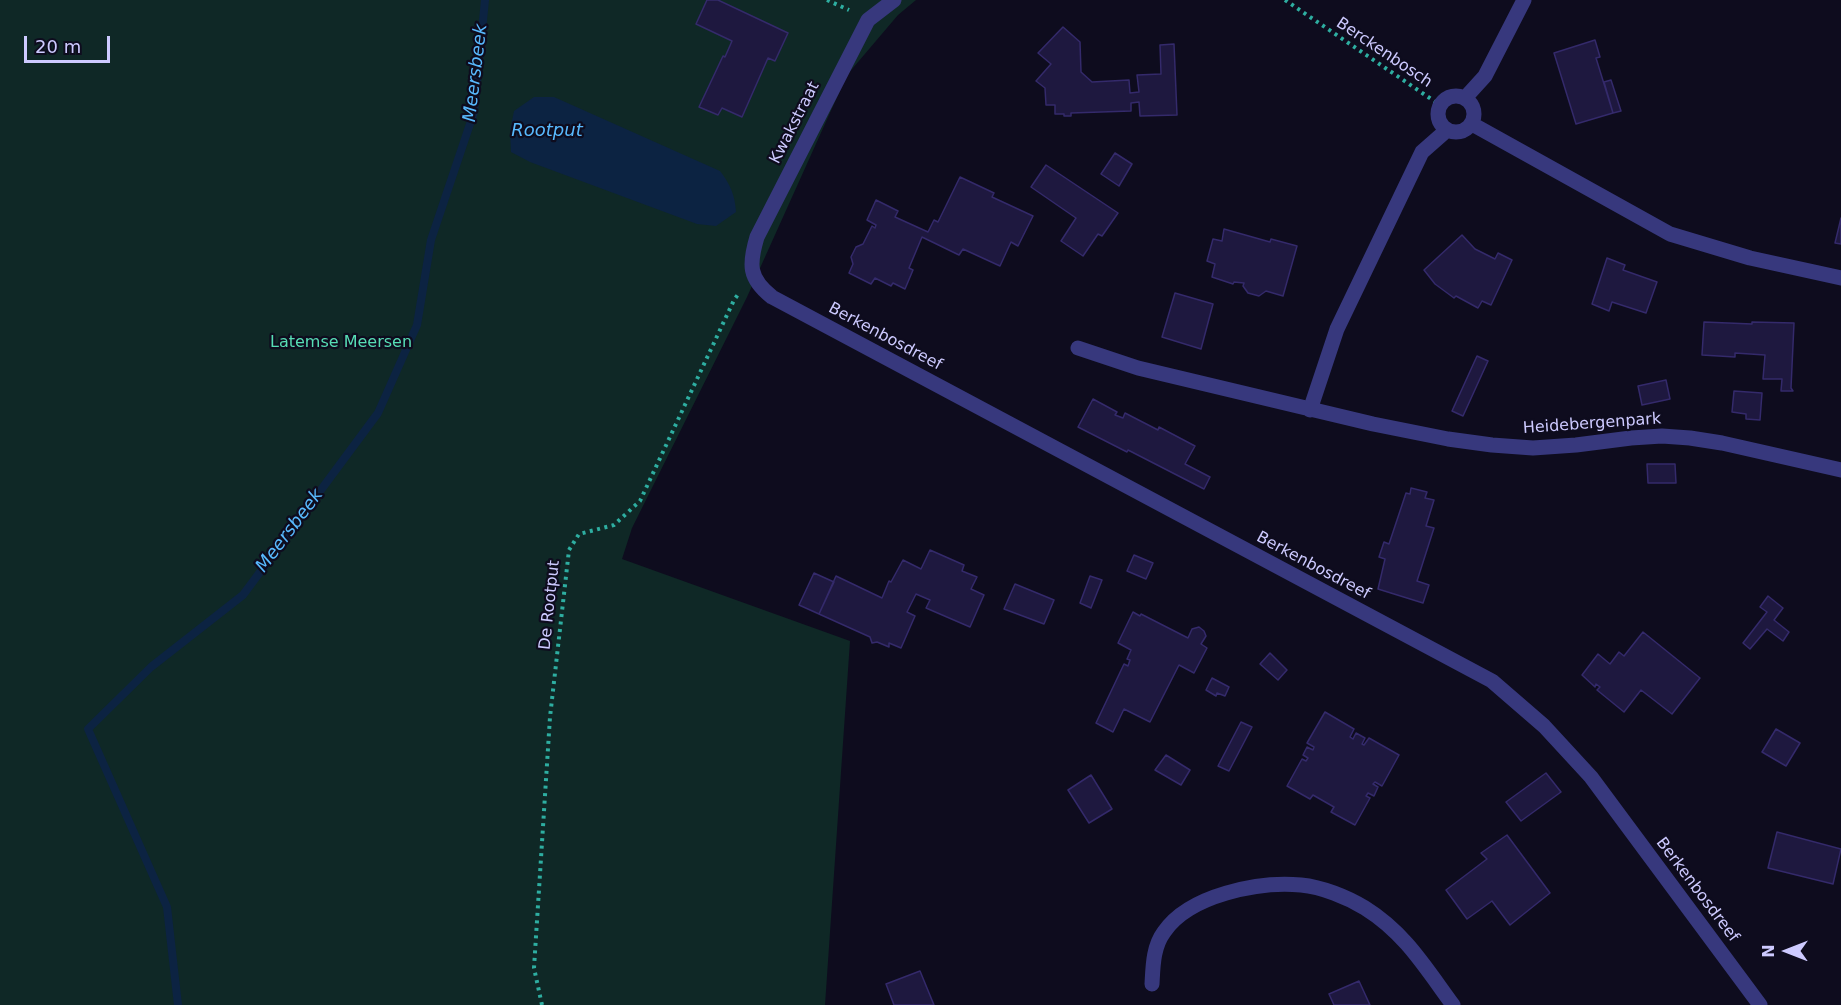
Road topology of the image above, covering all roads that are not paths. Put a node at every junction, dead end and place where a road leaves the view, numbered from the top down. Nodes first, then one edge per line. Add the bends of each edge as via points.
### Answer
1 (894, 0) edge
2 (1524, 0) edge
3 (1465, 98) junction
4 (1472, 124) junction
5 (1447, 130) junction
6 (753, 275) joint
7 (1841, 278) edge
8 (1078, 348) dead end
9 (1310, 410) junction
10 (1841, 470) edge
11 (1152, 984) dead end
12 (1453, 1005) edge
13 (1760, 1005) edge

1 - 6 street, Kwakstraat via 868,20 757,237 751,257
2 - 3 street via 1485,76
3 - 4 street via 1472,105
3 - 5 street via 1447,98 1440,105 1440,124
4 - 5 street via 1456,133
4 - 7 street via 1670,234 1750,258
5 - 9 street via 1422,152 1337,328
6 - 13 street, Berkenbosdreef via 772,297 1492,681 1544,726 1591,777
8 - 9 street, Heidebergenpark via 1138,368
9 - 10 street, Heidebergenpark via 1492,445 1533,448 1630,438 1690,438
11 - 12 street via 1154,955 1164,932 1187,909 1214,896 1270,885 1302,885 1329,891 1387,922 1409,944

